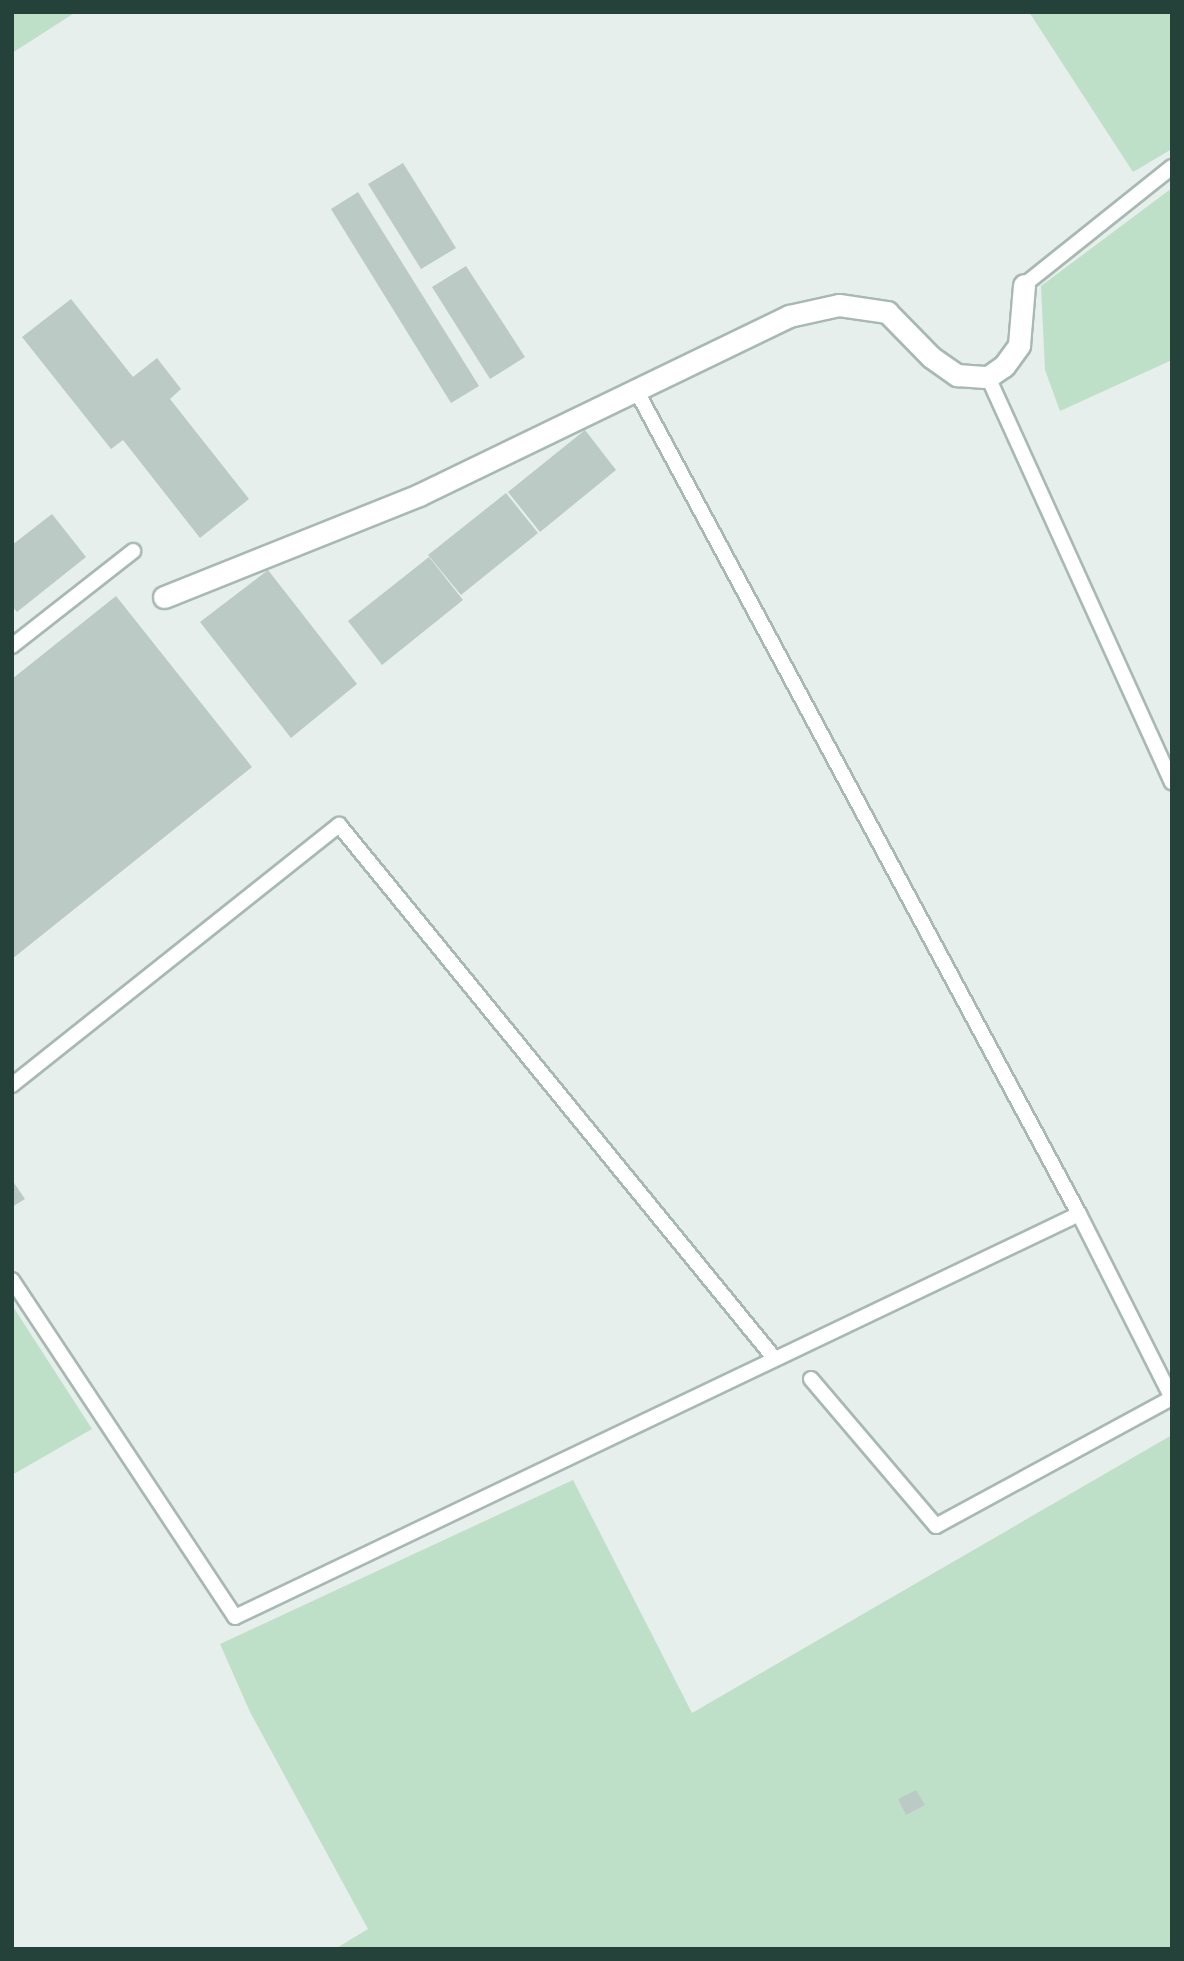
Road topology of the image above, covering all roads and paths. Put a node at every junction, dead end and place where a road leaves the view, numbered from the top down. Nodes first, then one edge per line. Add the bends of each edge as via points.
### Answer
1 (1172, 167) edge
2 (1024, 285) joint
3 (988, 377) junction
4 (636, 390) junction
5 (133, 551) dead end
6 (164, 597) dead end
7 (12, 646) edge
8 (1172, 782) edge
9 (12, 1086) edge
10 (1079, 1214) junction
11 (12, 1280) edge
12 (775, 1359) junction
13 (811, 1379) dead end
14 (1172, 1398) edge

1 - 2 lane
2 - 3 street via 1019,345 1004,366
3 - 4 street via 957,374 932,357 887,312 839,305 789,316
3 - 8 lane
4 - 6 street via 419,495
4 - 10 lane
5 - 7 lane
9 - 12 lane via 339,825
10 - 12 lane
10 - 14 lane
11 - 12 lane via 234,1617
13 - 14 lane via 936,1526

